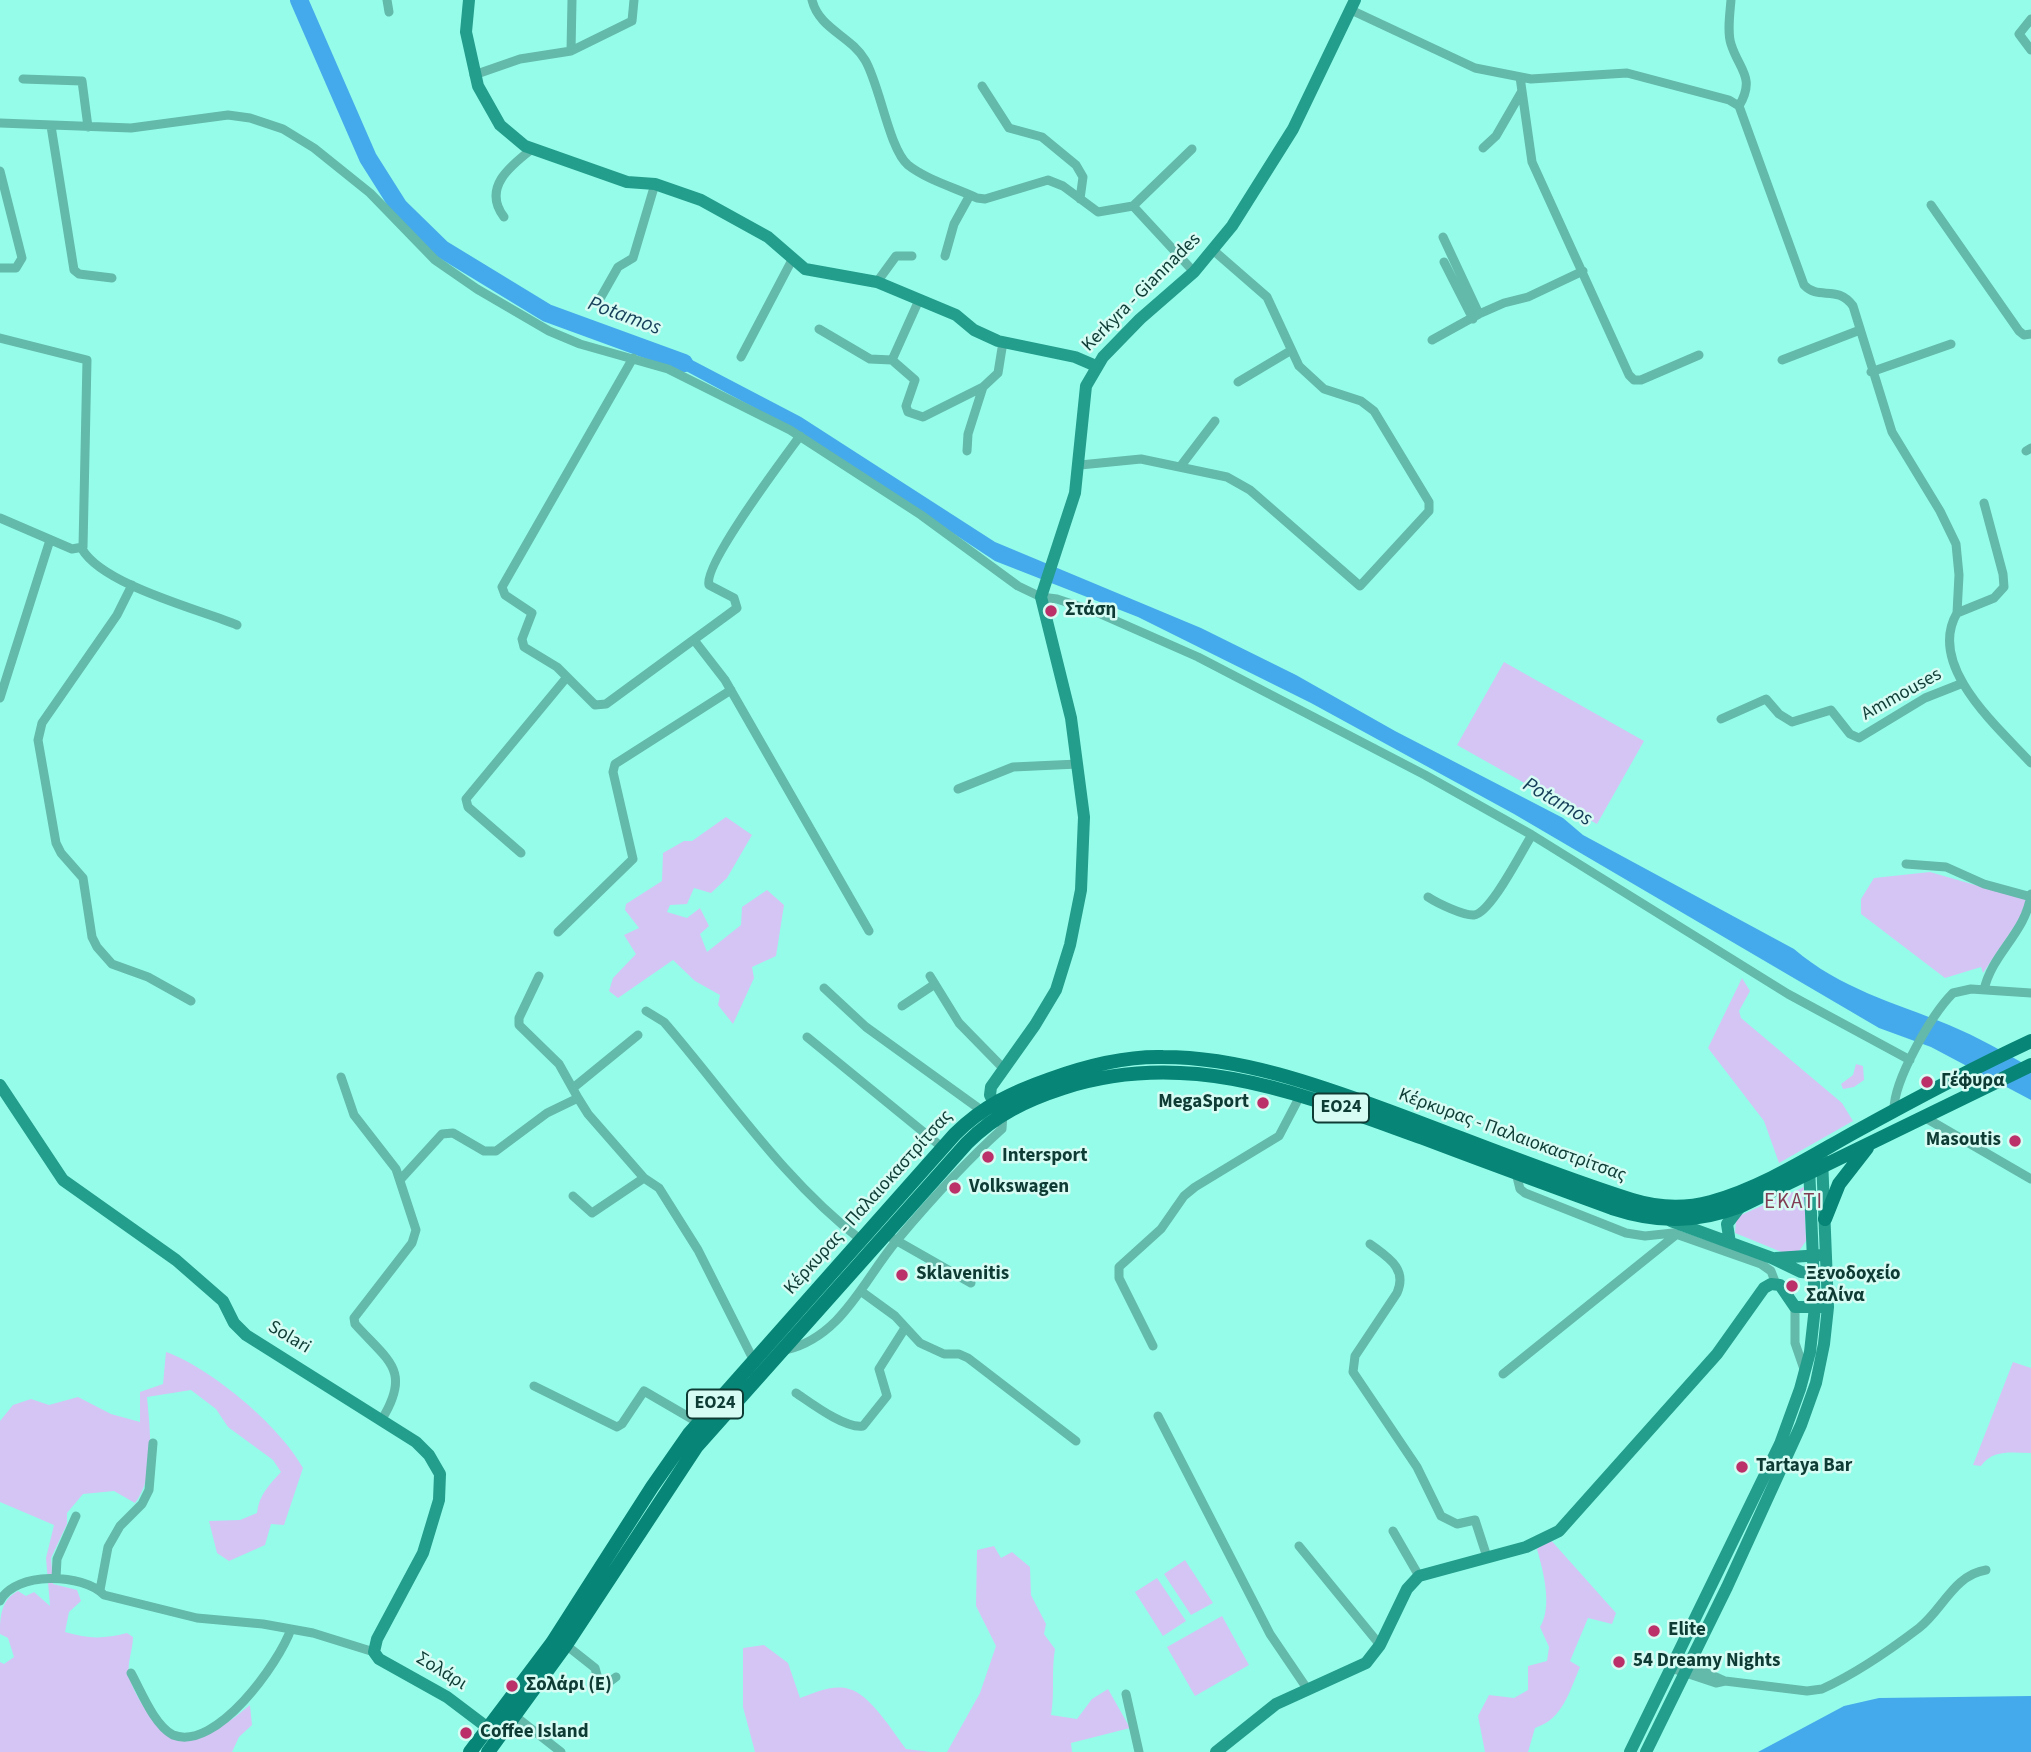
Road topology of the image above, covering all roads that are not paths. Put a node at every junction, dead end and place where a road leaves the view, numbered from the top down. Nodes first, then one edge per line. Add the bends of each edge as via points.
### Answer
1 (387, 0) edge
2 (469, 0) edge
3 (572, 0) edge
4 (634, 0) edge
5 (812, 0) edge
6 (1731, 0) edge
7 (1353, 5) edge
8 (389, 12) dead end
9 (2031, 19) edge
10 (2031, 50) edge
11 (571, 51) junction
12 (474, 75) junction
13 (1520, 77) junction
14 (23, 79) dead end
15 (982, 86) dead end
16 (1522, 91) junction
17 (1739, 106) junction
18 (0, 123) edge
19 (51, 126) junction
20 (88, 127) junction
21 (1483, 148) dead end
22 (532, 149) junction
23 (1192, 149) dead end
24 (0, 171) edge
25 (655, 184) junction
26 (970, 195) junction
27 (1080, 199) junction
28 (1931, 205) dead end
29 (1133, 206) junction
30 (503, 217) dead end
31 (1443, 237) dead end
32 (1213, 250) junction
33 (912, 256) dead end
34 (945, 256) dead end
35 (792, 260) junction
36 (1444, 262) dead end
37 (0, 268) edge
38 (1583, 271) junction
39 (1194, 272) junction
40 (112, 278) dead end
41 (877, 282) junction
42 (601, 297) dead end
43 (919, 300) junction
44 (1476, 317) junction
45 (819, 329) dead end
46 (1860, 330) junction
47 (2031, 334) edge
48 (0, 338) edge
49 (1432, 340) dead end
50 (1003, 342) junction
51 (1951, 344) dead end
52 (1290, 351) junction
53 (1699, 355) dead end
54 (741, 357) dead end
55 (633, 358) junction
56 (1782, 359) dead end
57 (892, 360) junction
58 (1096, 366) junction
59 (1871, 372) junction
60 (1238, 382) dead end
61 (983, 387) junction
62 (1214, 421) dead end
63 (800, 436) junction
64 (967, 451) dead end
65 (1080, 466) junction
66 (1180, 467) junction
67 (1984, 503) dead end
68 (1, 522) edge
69 (50, 540) junction
70 (82, 549) junction
71 (132, 585) junction
72 (1041, 597) junction
73 (1957, 613) junction
74 (237, 625) dead end
75 (694, 640) junction
76 (567, 677) junction
77 (1963, 683) junction
78 (731, 690) junction
79 (0, 698) edge
80 (1721, 719) dead end
81 (2031, 763) edge
82 (1078, 764) junction
83 (958, 789) dead end
84 (1532, 835) junction
85 (521, 853) dead end
86 (1906, 864) dead end
87 (2031, 896) edge
88 (1428, 897) dead end
89 (869, 931) dead end
90 (558, 932) dead end
91 (539, 976) dead end
92 (824, 988) dead end
93 (1984, 990) junction
94 (2031, 993) edge
95 (191, 1001) dead end
96 (902, 1006) dead end
97 (646, 1011) dead end
98 (638, 1035) dead end
99 (807, 1037) dead end
100 (2031, 1041) edge
101 (1910, 1060) junction
102 (2031, 1065) edge
103 (1004, 1069) junction
104 (341, 1077) dead end
105 (0, 1085) edge
106 (573, 1088) junction
107 (1300, 1096) junction
108 (578, 1098) junction
109 (996, 1107) junction
110 (1894, 1111) junction
111 (1924, 1116) junction
112 (1871, 1143) junction
113 (1815, 1154) junction
114 (953, 1157) junction
115 (1816, 1171) junction
116 (644, 1178) junction
117 (2031, 1179) edge
118 (400, 1180) junction
119 (573, 1196) dead end
120 (1741, 1206) junction
121 (1825, 1219) junction
122 (1674, 1227) junction
123 (891, 1237) junction
124 (861, 1240) junction
125 (1730, 1243) junction
126 (1370, 1244) dead end
127 (1820, 1255) junction
128 (1772, 1258) junction
129 (1821, 1274) junction
130 (971, 1283) dead end
131 (1776, 1284) junction
132 (862, 1292) junction
133 (1795, 1307) junction
134 (1821, 1307) junction
135 (905, 1328) junction
136 (1153, 1346) dead end
137 (779, 1351) junction
138 (754, 1361) junction
139 (1805, 1372) junction
140 (1503, 1374) dead end
141 (534, 1386) dead end
142 (796, 1393) dead end
143 (1158, 1416) dead end
144 (382, 1419) junction
145 (699, 1423) junction
146 (1076, 1441) dead end
147 (153, 1443) dead end
148 (76, 1516) dead end
149 (1393, 1531) dead end
150 (1299, 1546) dead end
151 (1487, 1557) junction
152 (1986, 1570) dead end
153 (1419, 1576) junction
154 (56, 1578) junction
155 (100, 1590) junction
156 (0, 1601) edge
157 (291, 1629) junction
158 (566, 1645) junction
159 (1380, 1645) junction
160 (374, 1652) junction
161 (1673, 1664) junction
162 (1686, 1668) junction
163 (131, 1673) dead end
164 (616, 1677) dead end
165 (1308, 1690) junction
166 (1126, 1694) dead end
167 (515, 1716) junction
168 (488, 1728) junction
169 (490, 1750) edge
170 (470, 1752) edge
171 (561, 1752) edge
172 (1139, 1752) edge
173 (1216, 1752) edge
174 (1630, 1752) edge
175 (1646, 1752) edge

1 - 8 street
2 - 12 main road via 466,32
3 - 11 street
4 - 11 street via 632,21
5 - 26 street via 826,23 856,46 866,61 903,159
6 - 17 street via 1730,44 1746,80
7 - 13 street via 1460,63
7 - 32 main road, Kerkyra - Giannades via 1283,147
9 - 10 street via 2020,34
11 - 12 street via 520,59
12 - 22 main road via 500,125
13 - 16 street
13 - 17 street via 1627,73
14 - 20 street via 82,81
15 - 27 street via 1009,128 1042,137 1076,164 1083,177
16 - 21 street via 1496,136
16 - 38 street via 1532,162
17 - 46 street via 1804,285 1813,292 1844,296 1853,306
18 - 19 street
19 - 20 street
19 - 40 street via 74,270
20 - 55 street via 131,128 228,115 283,130 314,148 370,193 435,260 477,289 549,331
22 - 25 main road via 627,182
22 - 30 street via 509,167 497,185 497,206
23 - 29 street
24 - 37 street via 22,255 16,268
25 - 35 main road via 701,200 768,237
25 - 42 street via 633,258 618,267
26 - 27 street via 985,199 1048,180
26 - 34 street via 954,224
27 - 29 street via 1103,213
28 - 47 street via 2019,331
29 - 39 street
31 - 44 street
32 - 39 main road, Kerkyra - Giannades
32 - 52 street via 1267,297
33 - 41 street via 896,256
35 - 41 main road via 805,269
35 - 54 street
36 - 44 street
38 - 44 street
38 - 53 street via 1631,378 1641,380
39 - 58 main road, Kerkyra - Giannades
41 - 43 main road
43 - 50 main road
43 - 57 street
44 - 49 street
45 - 57 street via 870,359
46 - 56 street
46 - 59 street
48 - 70 street via 88,360
50 - 58 main road
50 - 61 street via 998,373
51 - 59 street
52 - 60 street
52 - 66 street via 1324,389 1361,401 1374,411 1430,505 1428,513 1360,586 1242,484
55 - 63 street via 668,369
55 - 76 street via 502,587 505,595 532,613 524,647
57 - 61 street via 914,377 906,405 917,417
58 - 65 main road, Kerkyra - Giannades via 1083,397
59 - 73 street via 1892,432 1956,544
61 - 64 street
62 - 66 street
63 - 72 street via 921,515 1017,586
63 - 75 street via 724,544 708,576 709,585 734,598 737,608
65 - 66 street via 1132,458
65 - 72 main road, Kerkyra - Giannades
67 - 73 street via 2004,587 1994,598
68 - 69 street
69 - 70 street
69 - 79 street
70 - 71 street via 92,561
71 - 74 street
71 - 95 street via 117,615 42,723 38,740 56,843 83,878 93,942 112,964
72 - 82 main road via 1066,689
72 - 84 street via 1096,612 1198,656
73 - 77 street via 1949,642
75 - 76 street via 603,705 593,703
75 - 78 street
76 - 85 street via 466,799 468,807
77 - 80 street, Ammouses via 1925,698 1859,738 1850,734 1831,710 1792,722 1766,699
77 - 81 street via 1976,704
78 - 89 street
78 - 90 street via 615,764 633,859
82 - 83 street via 1013,767
82 - 103 main road via 1084,850 1070,945 1053,996
84 - 88 street via 1491,902 1479,913 1471,915 1439,905
84 - 101 street via 1788,994
86 - 87 street via 1946,867 1984,884
87 - 93 street via 2022,924 1995,961
91 - 106 street via 519,1025 559,1064
92 - 109 street via 866,1027
93 - 94 street
93 - 101 street via 1956,991
96 - 103 street via 932,980 959,1023
97 - 124 street via 664,1022 814,1201
98 - 106 street
99 - 114 street
100 - 110 main road, Κέρκυρας - Παλαιοκαστρίτσας / ΕΟ24
101 - 110 street via 1896,1090
102 - 111 main road, Κέρκυρας - Παλαιοκαστρίτσας / ΕΟ24
103 - 109 main road
104 - 118 street via 354,1115 393,1161
105 - 144 main road, Solari via 56,1171 75,1191 176,1260 223,1301 246,1335
106 - 108 street
107 - 109 main road, Κέρκυρας - Παλαιοκαστρίτσας / ΕΟ24 via 1212,1075 1153,1070 1082,1083
107 - 122 main road, Κέρκυρας - Παλαιοκαστρίτσας / ΕΟ24
107 - 136 street via 1279,1136 1184,1196 1161,1229 1119,1267 1119,1278
108 - 116 street
108 - 118 street via 547,1113 496,1151 478,1149 453,1133 442,1134
109 - 113 main road, Κέρκυρας - Παλαιοκαστρίτσας / ΕΟ24 via 1064,1073 1122,1060 1167,1056 1206,1060 1338,1093 1616,1195 1659,1206 1698,1205 1725,1198
109 - 114 main road, Κέρκυρας - Παλαιοκαστρίτσας / ΕΟ24
110 - 113 main road, Κέρκυρας - Παλαιοκαστρίτσας / ΕΟ24
111 - 112 main road, Κέρκυρας - Παλαιοκαστρίτσας / ΕΟ24
111 - 117 street
112 - 115 main road, Κέρκυρας - Παλαιοκαστρίτσας / ΕΟ24
112 - 121 main road via 1839,1184
113 - 115 main road
114 - 123 main road, Κέρκυρας - Παλαιοκαστρίτσας / ΕΟ24
114 - 124 main road, Κέρκυρας - Παλαιοκαστρίτσας / ΕΟ24
115 - 120 main road, Κέρκυρας - Παλαιοκαστρίτσας / ΕΟ24
115 - 121 main road
115 - 127 main road
116 - 119 street via 593,1213
116 - 138 street via 659,1188 698,1250
118 - 144 street via 415,1237 354,1318 396,1377 396,1393
120 - 122 main road, Κέρκυρας - Παλαιοκαστρίτσας / ΕΟ24
120 - 125 main road via 1727,1224
121 - 127 main road
122 - 125 main road
122 - 131 street via 1761,1264
122 - 140 street
123 - 130 street
123 - 132 street
123 - 137 main road, Κέρκυρας - Παλαιοκαστρίτσας / ΕΟ24
124 - 138 main road, Κέρκυρας - Παλαιοκαστρίτσας / ΕΟ24
125 - 128 main road
126 - 151 street via 1395,1264 1400,1281 1355,1356 1353,1372 1417,1467 1441,1516 1457,1524 1475,1520
127 - 128 main road
127 - 129 main road
128 - 129 main road via 1801,1272
129 - 134 main road
131 - 133 main road via 1785,1288
131 - 151 main road via 1764,1288 1717,1354 1559,1531 1526,1547
132 - 135 street
132 - 137 street via 817,1337
133 - 134 main road
133 - 139 street via 1795,1343
134 - 139 main road
134 - 162 main road via 1822,1359 1807,1410
135 - 142 street via 879,1369 887,1396 863,1426 855,1427
135 - 146 street via 925,1346 968,1358
137 - 158 main road, Κέρκυρας - Παλαιοκαστρίτσας / ΕΟ24 via 683,1463
138 - 145 main road, Κέρκυρας - Παλαιοκαστρίτσας / ΕΟ24
139 - 161 main road via 1780,1444
141 - 145 street via 617,1427 644,1391
143 - 165 street via 1270,1634
144 - 160 main road, Solari via 426,1452 442,1485 423,1553
145 - 168 main road, Κέρκυρας - Παλαιοκαστρίτσας / ΕΟ24 via 652,1487 552,1643
147 - 155 street via 149,1490 108,1547
148 - 154 street via 57,1559
149 - 153 street
150 - 159 street
151 - 153 main road
152 - 162 street via 1961,1580 1918,1629 1822,1689 1725,1681
153 - 159 main road via 1407,1590
154 - 155 street
154 - 156 street via 16,1586
155 - 157 street via 104,1595 178,1614
157 - 160 street
157 - 163 street via 250,1695 230,1716 197,1738 182,1739 167,1732
158 - 164 street via 595,1668 600,1682
158 - 167 main road, Κέρκυρας - Παλαιοκαστρίτσας / ΕΟ24
159 - 165 main road via 1366,1662
160 - 168 main road, Σολάρι
161 - 162 street
161 - 174 main road
162 - 175 main road
165 - 173 main road via 1268,1709
166 - 172 street
167 - 169 main road, Κέρκυρας - Παλαιοκαστρίτσας / ΕΟ24
167 - 171 street
168 - 169 main road
168 - 170 main road, Κέρκυρας - Παλαιοκαστρίτσας / ΕΟ24

